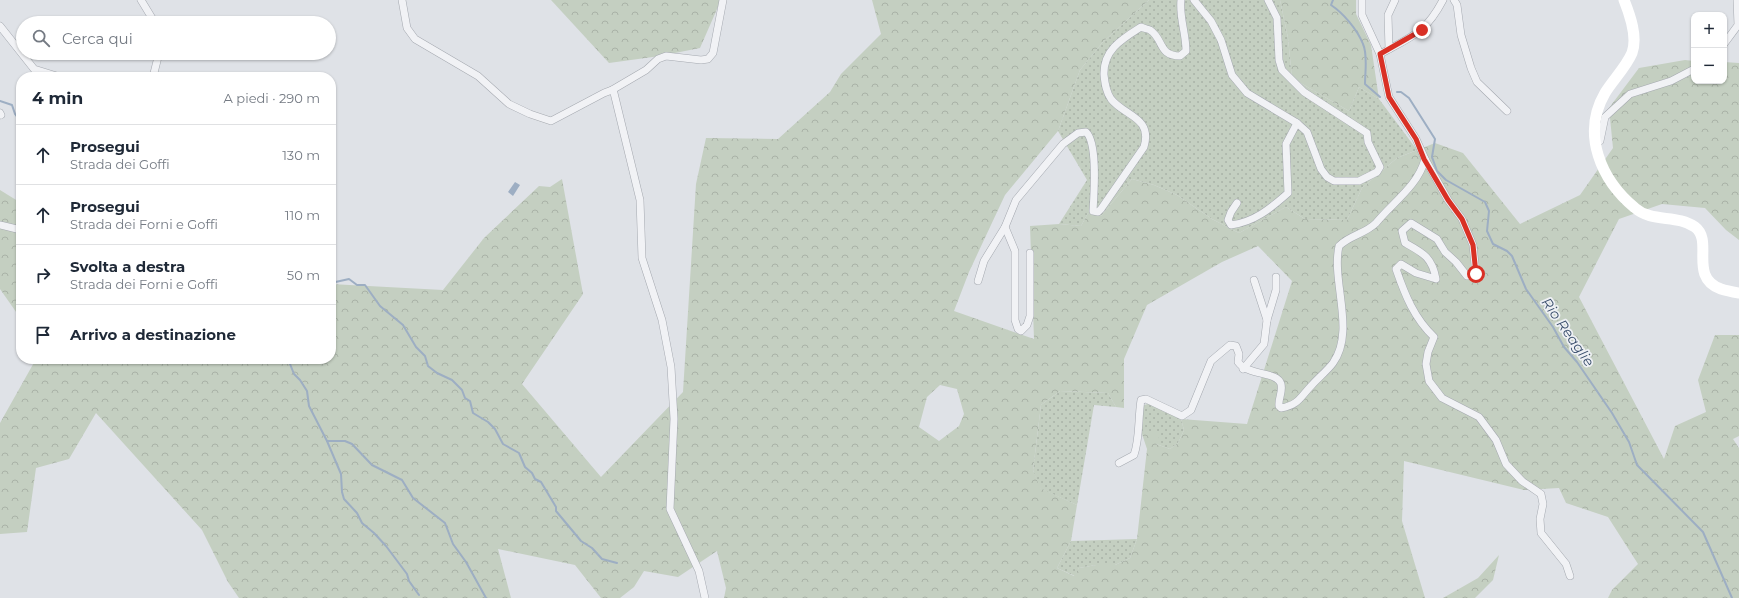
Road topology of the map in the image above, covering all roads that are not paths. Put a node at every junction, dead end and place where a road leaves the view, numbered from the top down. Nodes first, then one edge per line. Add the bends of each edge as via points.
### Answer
1 (141, 0) edge
2 (402, 0) edge
3 (723, 0) edge
4 (1181, 0) edge
5 (1194, 0) edge
6 (1268, 0) edge
7 (1362, 0) edge
8 (1395, 0) edge
9 (1443, 0) edge
10 (1454, 0) edge
11 (1624, 0) edge
12 (1738, 0) edge
13 (151, 16) edge
14 (0, 26) edge
15 (1727, 40) edge
16 (16, 46) edge
17 (1389, 49) junction
18 (1380, 54) junction
19 (27, 60) edge
20 (157, 60) edge
21 (1691, 71) edge
22 (44, 72) edge
23 (154, 72) edge
24 (612, 90) junction
25 (1507, 111) dead end
26 (1297, 123) junction
27 (1594, 144) junction
28 (1424, 159) junction
29 (1237, 203) dead end
30 (0, 225) edge
31 (1005, 227) junction
32 (16, 229) edge
33 (1030, 253) dead end
34 (1276, 277) dead end
35 (1254, 280) dead end
36 (978, 281) dead end
37 (1739, 293) edge
38 (1268, 320) junction
39 (1243, 369) junction
40 (1119, 463) dead end
41 (1570, 576) dead end
42 (705, 598) edge

1 - 13 street
2 - 24 street via 407,28 415,40 465,67 509,104 530,114 551,121
3 - 24 street via 713,53 708,59 666,56
4 - 31 street via 1180,11 1186,51 1180,56 1164,52 1151,31 1141,27 1109,52 1104,65 1105,86 1111,99 1139,120 1147,139 1101,209 1098,212 1093,211 1094,172 1090,136 1086,132 1078,133 1063,144 1016,200
5 - 26 street via 1211,21 1221,40 1232,75 1246,93
6 - 26 street via 1277,18 1279,60 1282,70 1304,92 1367,133 1368,142 1380,167 1377,172 1359,181 1334,181 1321,169 1307,132
7 - 18 street via 1362,15
8 - 17 street via 1388,15
9 - 17 street via 1434,17 1422,30
10 - 25 street via 1458,5 1462,35 1477,82
11 - 27 main road via 1633,30 1632,53 1604,95 1595,117
12 - 15 street via 1738,25
14 - 16 street
17 - 18 street
18 - 28 street via 1389,97 1416,139
19 - 22 street via 34,69
20 - 23 street
21 - 27 street via 1671,81 1630,94 1605,117 1600,141
24 - 42 street via 616,97 640,200 642,258 662,320 671,367 674,419 670,509 699,571
26 - 29 street via 1286,144 1288,193 1267,212 1243,223 1231,225 1228,220
27 - 37 main road via 1600,161 1621,196 1647,216 1680,221 1694,227 1702,238 1704,275 1720,289
28 - 39 street via 1416,181 1376,224 1369,230 1347,238 1339,246 1337,270 1341,298 1342,344 1333,362 1298,402 1281,408 1278,406 1282,394 1281,384 1276,378
28 - 41 street via 1462,219 1473,245 1476,274 1467,276 1445,252 1437,238 1411,223 1402,231 1405,243 1425,254 1434,268 1436,279 1416,273 1401,264 1396,268 1411,308 1424,328 1434,337 1426,364 1428,381 1442,398 1479,418 1496,440 1506,464 1541,494 1541,533 1566,564
30 - 32 street
31 - 33 street via 1015,251 1015,320 1021,331 1027,325 1030,316
31 - 36 street via 984,261
34 - 38 street via 1276,290
35 - 38 street
38 - 39 street via 1264,344
39 - 40 street via 1238,362 1236,346 1230,345 1211,361 1191,410 1182,416 1146,398 1141,400 1138,444 1134,455

